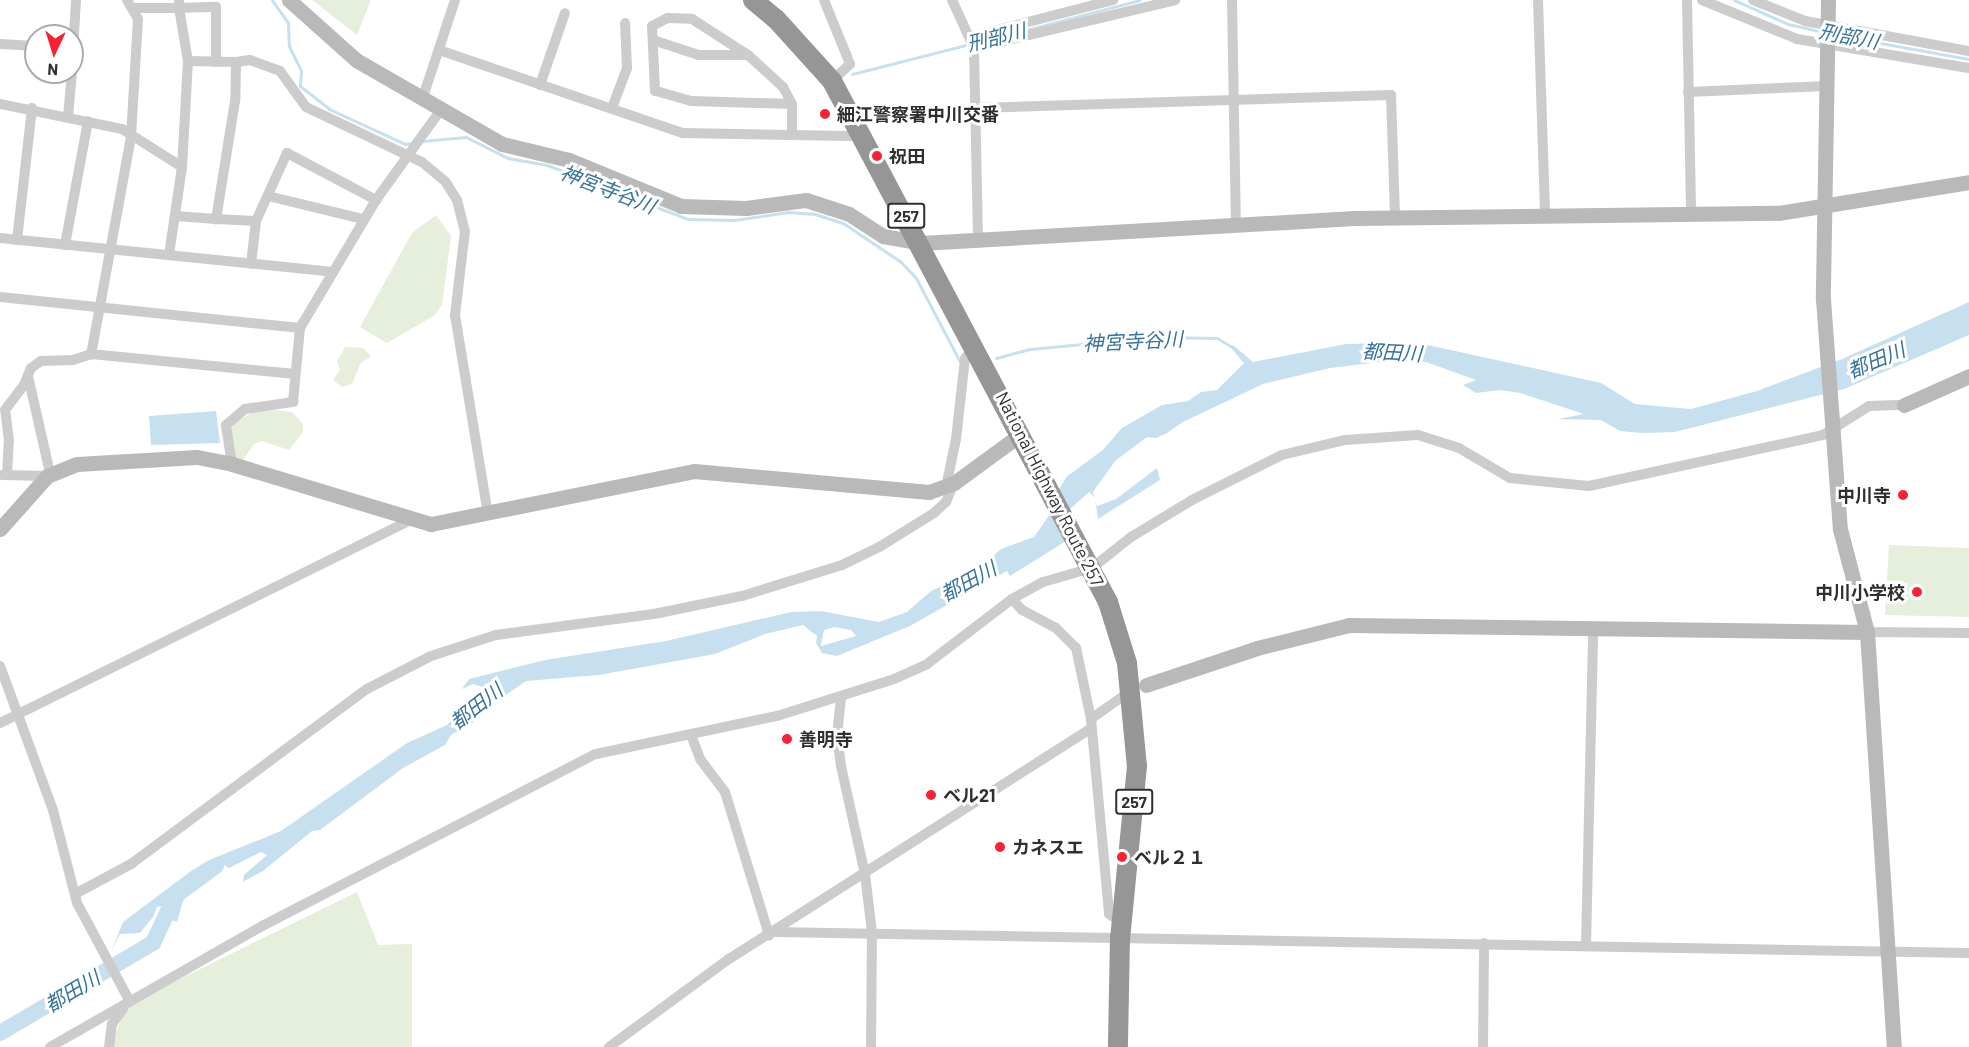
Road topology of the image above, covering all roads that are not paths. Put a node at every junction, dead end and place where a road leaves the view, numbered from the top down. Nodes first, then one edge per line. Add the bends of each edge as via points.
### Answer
1 (76, 0) edge
2 (290, 0) edge
3 (455, 0) edge
4 (753, 0) edge
5 (824, 0) edge
6 (952, 0) edge
7 (1113, 0) edge
8 (1175, 0) edge
9 (1232, 0) edge
10 (1538, 0) edge
11 (1687, 0) edge
12 (1702, 0) edge
13 (1753, 0) edge
14 (1828, 0) edge
15 (130, 4) edge
16 (179, 5) edge
17 (566, 13) dead end
18 (625, 23) dead end
19 (75, 24) edge
20 (1827, 36) junction
21 (653, 40) junction
22 (972, 43) junction
23 (0, 44) edge
24 (24, 45) edge
25 (439, 50) junction
26 (1969, 51) edge
27 (748, 55) junction
28 (188, 61) junction
29 (216, 62) junction
30 (236, 62) junction
31 (1969, 68) edge
32 (832, 81) junction
33 (71, 84) edge
34 (540, 85) junction
35 (1827, 86) junction
36 (1688, 92) junction
37 (422, 100) junction
38 (1234, 100) junction
39 (0, 104) edge
40 (792, 104) junction
41 (32, 108) junction
42 (612, 108) junction
43 (977, 108) junction
44 (440, 111) junction
45 (68, 117) junction
46 (88, 121) junction
47 (792, 135) junction
48 (131, 136) junction
49 (863, 136) junction
50 (408, 152) junction
51 (182, 167) junction
52 (1969, 182) edge
53 (267, 196) junction
54 (376, 200) junction
55 (1826, 205) junction
56 (1691, 214) junction
57 (176, 216) junction
58 (1545, 216) junction
59 (1395, 217) junction
60 (216, 219) junction
61 (363, 219) junction
62 (256, 221) junction
63 (1236, 225) junction
64 (0, 238) edge
65 (17, 240) junction
66 (978, 240) junction
67 (921, 243) junction
68 (64, 245) junction
69 (110, 249) junction
70 (169, 255) junction
71 (251, 264) junction
72 (333, 272) junction
73 (0, 297) edge
74 (99, 307) junction
75 (300, 328) junction
76 (974, 345) junction
77 (91, 354) junction
78 (296, 374) junction
79 (28, 376) junction
80 (1969, 376) edge
81 (1904, 405) joint
82 (1834, 425) junction
83 (1021, 434) junction
84 (232, 464) junction
85 (48, 474) junction
86 (3, 475) edge
87 (950, 485) junction
88 (488, 514) junction
89 (414, 518) junction
90 (0, 528) edge
91 (1091, 566) junction
92 (1012, 599) junction
93 (1593, 629) junction
94 (1867, 632) junction
95 (1969, 633) edge
96 (0, 666) edge
97 (1146, 685) dead end
98 (1122, 697) dead end
99 (841, 698) junction
100 (18, 714) junction
101 (0, 723) edge
102 (1091, 723) junction
103 (691, 735) junction
104 (865, 874) junction
105 (76, 898) junction
106 (1121, 931) junction
107 (771, 933) junction
108 (872, 933) junction
109 (1484, 944) junction
110 (1586, 946) junction
111 (1886, 951) junction
112 (1969, 953) edge
113 (130, 1002) junction
114 (50, 1047) edge
115 (109, 1047) edge
116 (609, 1047) edge
117 (872, 1047) edge
118 (1118, 1047) edge
119 (1483, 1047) edge
120 (1894, 1047) edge

1 - 19 street
2 - 37 street via 356,60
3 - 25 street
4 - 32 highway, National Highway Route 257 / 257 via 776,19
5 - 32 street via 850,64
6 - 22 street
7 - 22 street
8 - 22 street
9 - 38 street
10 - 58 street
11 - 36 street
12 - 20 street via 1797,39
13 - 20 street
14 - 20 street
15 - 16 street
15 - 48 street via 138,42
16 - 28 street
16 - 29 street via 216,7
17 - 34 street
18 - 42 street via 627,68
20 - 26 street
20 - 31 street
20 - 35 street
21 - 27 street via 699,55
21 - 27 street via 652,26 668,18 692,19
21 - 40 street via 655,92 691,101
22 - 43 street
23 - 24 street
25 - 34 street
25 - 37 street
27 - 40 street via 783,87
28 - 29 street
28 - 51 street
29 - 30 street
30 - 50 street via 250,60 269,65 280,71 306,106
30 - 60 street via 235,101
32 - 49 highway, National Highway Route 257 / 257
33 - 45 street
34 - 42 street
35 - 36 street
35 - 55 street
36 - 56 street
37 - 44 street
38 - 43 street
38 - 59 street via 1391,95
38 - 63 street
39 - 41 street
40 - 47 street
41 - 45 street
41 - 65 street
42 - 47 street via 682,133
43 - 66 street
44 - 50 street
44 - 67 street via 502,144 569,160 681,206 746,208 806,200 849,214 883,236
45 - 46 street
46 - 48 street via 122,129
46 - 68 street
47 - 49 street
48 - 51 street
48 - 69 street
49 - 67 highway, National Highway Route 257 / 257
50 - 54 street
50 - 88 street via 445,181 457,200 465,231 455,315
51 - 57 street
52 - 55 street
53 - 54 street via 287,153
53 - 61 street
53 - 62 street
54 - 61 street
55 - 56 street via 1778,213
55 - 82 street via 1823,299
56 - 58 street
57 - 60 street
57 - 70 street
58 - 59 street
59 - 63 street
60 - 62 street
61 - 72 street
62 - 71 street
63 - 66 street
64 - 65 street
65 - 68 street
66 - 67 street
67 - 76 highway, National Highway Route 257 / 257
68 - 69 street
69 - 70 street
69 - 74 street
70 - 71 street
71 - 72 street
72 - 75 street
73 - 74 street
74 - 75 street
74 - 77 street
75 - 78 street
76 - 83 highway, National Highway Route 257 / 257
76 - 87 street via 965,359
77 - 78 street
77 - 79 street via 73,360 41,361
78 - 84 street via 293,402 259,405 230,419 226,425
79 - 85 street
79 - 86 street via 5,410 9,441
80 - 81 street
81 - 82 street via 1869,406
82 - 91 street via 1574,487 1510,478 1435,438 1418,435 1345,440 1282,455 1228,480 1131,537
82 - 94 street via 1840,529
83 - 87 street
83 - 91 highway, National Highway Route 257 / 257
84 - 85 street via 197,457 76,464
84 - 89 street
85 - 86 street
85 - 90 street
87 - 88 street via 929,492 694,471
87 - 105 street via 946,502 934,513 881,546 842,564 742,596 654,614 496,635 431,656 367,689 131,864
88 - 89 street via 432,524
89 - 100 street
91 - 92 street via 1043,582
91 - 106 highway, National Highway Route 257 / 257 via 1108,602 1128,663 1134,705 1137,766
92 - 99 street via 927,664
92 - 102 street via 1022,610 1056,628 1076,648
93 - 94 street
93 - 97 street via 1338,626
93 - 110 street
94 - 95 street
94 - 111 street
96 - 100 street
98 - 102 street
99 - 103 street
99 - 104 street via 837,734 841,766
100 - 101 street
100 - 105 street via 53,810
102 - 104 street
102 - 106 street via 1110,914
103 - 107 street via 700,759 726,792
103 - 113 street via 596,754 264,925
104 - 107 street
104 - 108 street
105 - 113 street
106 - 108 street
106 - 109 street
106 - 118 highway, National Highway Route 257 / 257
107 - 108 street
107 - 116 street via 662,1005
108 - 117 street
109 - 110 street
109 - 119 street
110 - 111 street
111 - 112 street
111 - 120 street
113 - 114 street
113 - 115 street via 112,1024

